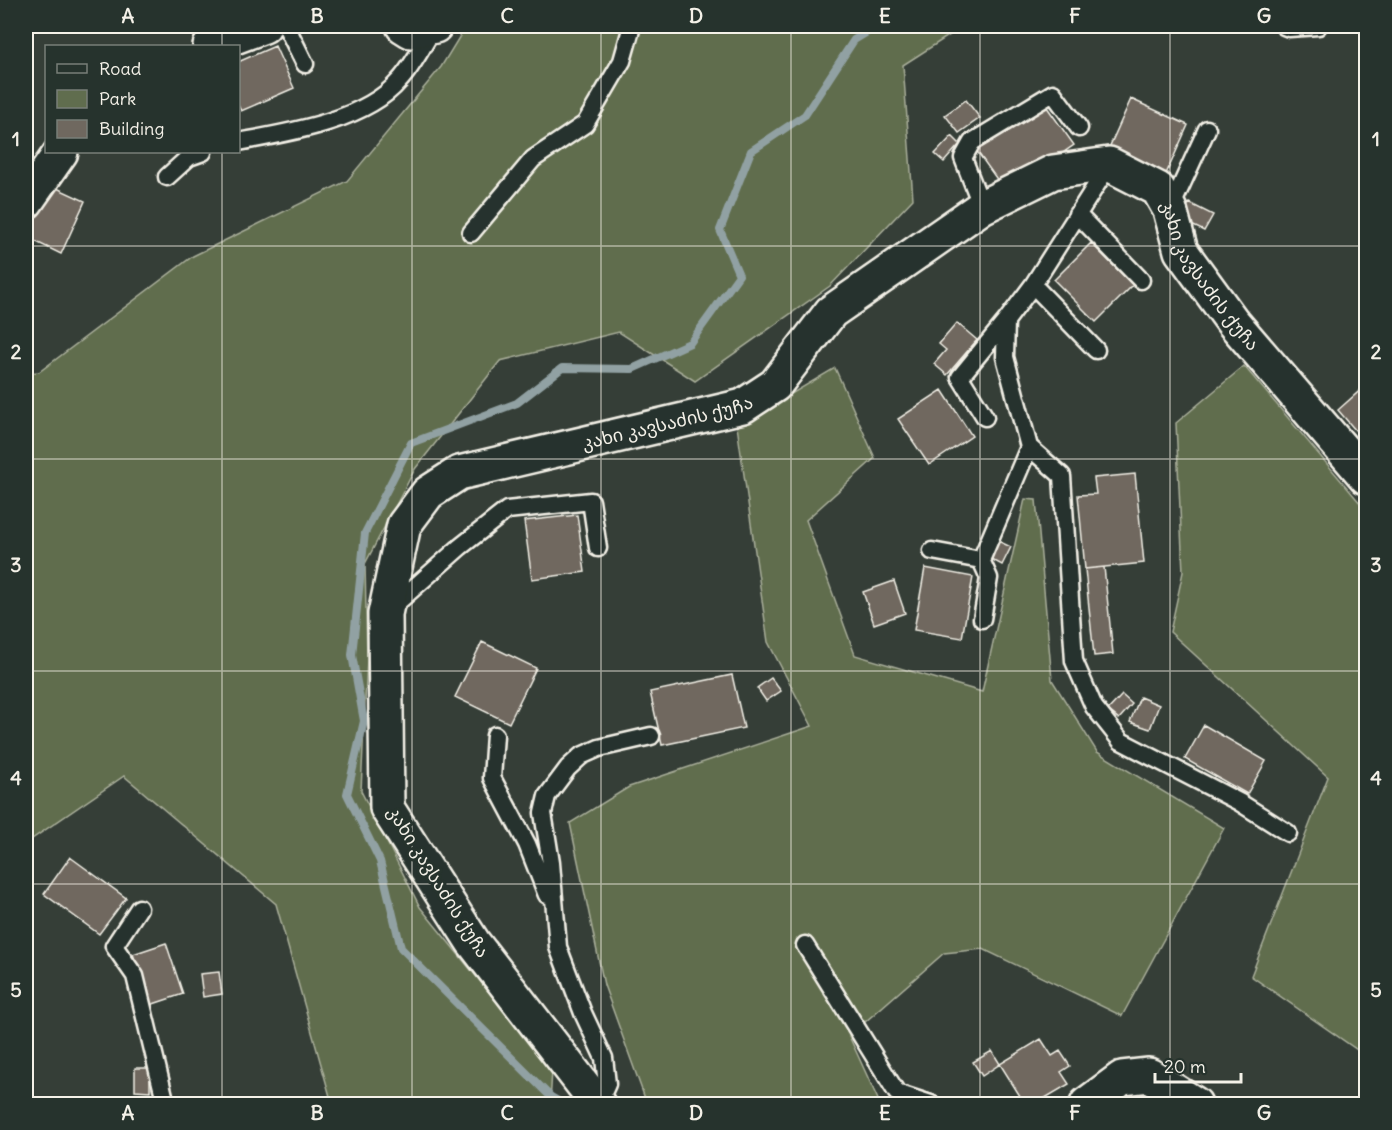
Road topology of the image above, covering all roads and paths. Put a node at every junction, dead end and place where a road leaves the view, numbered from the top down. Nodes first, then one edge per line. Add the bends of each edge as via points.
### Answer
1 (264, 26) edge
2 (286, 26) edge
3 (426, 26) edge
4 (633, 26) edge
5 (1284, 26) edge
6 (1318, 26) edge
7 (213, 45) edge
8 (305, 64) dead end
9 (1079, 128) dead end
10 (1208, 129) dead end
11 (240, 142) edge
12 (60, 153) edge
13 (200, 153) edge
14 (1109, 164) junction
15 (167, 177) dead end
16 (26, 202) edge
17 (982, 207) junction
18 (1170, 210) junction
19 (1077, 214) junction
20 (471, 233) dead end
21 (1142, 280) dead end
22 (1033, 285) junction
23 (1006, 321) junction
24 (1096, 350) dead end
25 (986, 417) dead end
26 (1029, 447) junction
27 (1366, 477) edge
28 (598, 549) dead end
29 (932, 551) dead end
30 (981, 560) junction
31 (385, 614) junction
32 (982, 620) dead end
33 (495, 735) dead end
34 (651, 736) dead end
35 (1288, 833) dead end
36 (139, 908) dead end
37 (554, 916) junction
38 (805, 945) dead end
39 (166, 1104) edge
40 (598, 1104) edge
41 (931, 1104) edge
42 (1087, 1104) edge
43 (1195, 1104) edge

1 - 7 street
2 - 8 lane
3 - 11 lane via 399,82 367,106 308,129
4 - 20 lane via 622,61 585,124 532,159
5 - 6 lane
9 - 17 lane via 1053,93 972,142 963,158
10 - 18 lane
12 - 16 street
13 - 15 lane via 189,157
14 - 17 street, კახი კავსაძის ქუჩა via 1053,172
14 - 18 street, კახი კავსაძის ქუჩა via 1158,189
14 - 19 lane
17 - 31 street, კახი კავსაძის ქუჩა via 831,312 775,384 742,406 459,473 428,493 404,525
18 - 27 street, კახი კავსაძის ქუჩა via 1181,251 1232,321
19 - 21 lane
19 - 22 lane
22 - 23 lane
22 - 24 lane
23 - 25 lane via 960,377
23 - 26 lane via 1005,357
26 - 30 lane
26 - 35 lane via 1062,476 1074,661 1094,707 1121,741 1239,802
28 - 31 lane via 591,501 507,510
29 - 30 lane
30 - 32 lane via 989,578
31 - 40 street, კახი კავსაძის ქუჩა via 387,808 472,942
33 - 37 lane via 492,778 527,844
34 - 37 lane via 598,748 581,756 547,796 543,813
36 - 39 lane via 114,946 135,976
37 - 40 lane via 558,947 604,1058 607,1084
38 - 41 lane via 897,1093
42 - 43 street via 1122,1078 1149,1075

